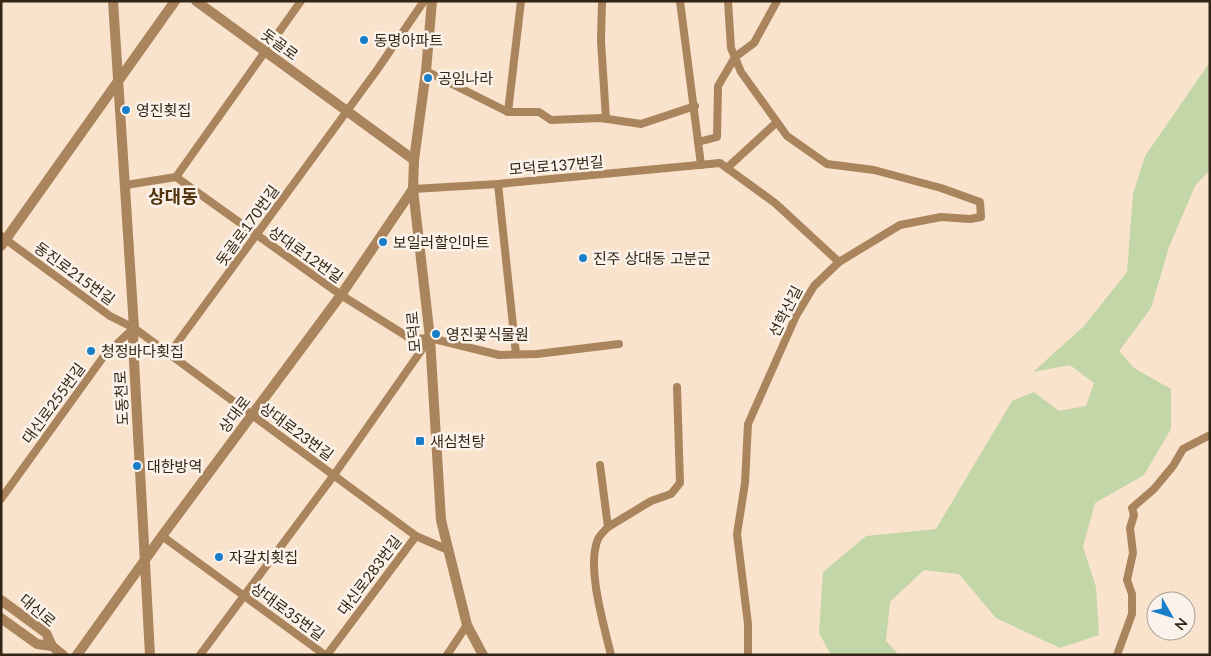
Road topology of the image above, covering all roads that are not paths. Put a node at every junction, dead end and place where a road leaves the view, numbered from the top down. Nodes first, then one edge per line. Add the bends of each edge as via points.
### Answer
1 (113, 1) edge
2 (175, 1) edge
3 (196, 1) edge
4 (301, 1) edge
5 (424, 1) edge
6 (432, 1) edge
7 (522, 1) edge
8 (602, 1) edge
9 (680, 1) edge
10 (728, 1) edge
11 (777, 1) edge
12 (265, 52) junction
13 (735, 57) junction
14 (426, 70) junction
15 (119, 79) junction
16 (694, 106) junction
17 (347, 111) junction
18 (508, 112) junction
19 (606, 119) junction
20 (777, 122) junction
21 (698, 142) junction
22 (414, 160) junction
23 (701, 165) junction
24 (727, 168) junction
25 (176, 177) junction
26 (498, 184) junction
27 (126, 185) junction
28 (413, 189) junction
29 (256, 236) junction
30 (3, 241) edge
31 (839, 262) junction
32 (341, 295) junction
33 (134, 328) junction
34 (430, 338) junction
35 (619, 344) dead end
36 (169, 354) junction
37 (516, 354) junction
38 (677, 387) dead end
39 (251, 415) junction
40 (1210, 435) edge
41 (600, 466) dead end
42 (334, 475) junction
43 (1, 499) edge
44 (608, 526) junction
45 (162, 536) junction
46 (416, 536) junction
47 (448, 550) junction
48 (144, 562) junction
49 (244, 596) junction
50 (1, 600) edge
51 (1, 618) edge
52 (467, 624) junction
53 (52, 646) junction
54 (64, 655) edge
55 (77, 655) edge
56 (150, 655) edge
57 (200, 655) edge
58 (326, 655) edge
59 (447, 655) edge
60 (483, 655) edge
61 (610, 655) edge
62 (748, 655) edge
63 (1117, 655) edge

1 - 15 street, 도동천로
2 - 15 street
3 - 12 street, 돗골로
4 - 12 street
5 - 17 street
6 - 14 street, 모덕로
7 - 18 street
8 - 19 street
9 - 16 street
10 - 13 street
11 - 13 street via 754,44
12 - 17 street, 돗골로
12 - 25 street
13 - 20 street via 741,72
13 - 21 street via 718,86 718,137
14 - 18 street
14 - 22 street, 모덕로
15 - 27 street, 도동천로
15 - 30 street
16 - 19 street via 641,124
16 - 21 street
17 - 22 street, 돗골로
17 - 29 street, 돗골로170번길
18 - 19 street via 539,112 551,120
20 - 24 street
20 - 31 street, 선학산길 via 787,136 826,164 874,170 980,202 981,217 941,217 900,224
21 - 23 street
22 - 28 street, 모덕로
23 - 24 street via 720,163
23 - 26 street, 모덕로137번길
24 - 31 street via 775,203
25 - 27 street
25 - 29 street, 상대로12번길
26 - 28 street, 모덕로137번길
26 - 37 street
27 - 33 street, 도동천로
28 - 32 street, 상대로
28 - 34 street, 모덕로
29 - 32 street, 상대로12번길
29 - 36 street, 돗골로170번길
30 - 33 street, 동진로215번길 via 110,316
31 - 62 street, 선학산길 via 814,286 796,316 748,424 745,484 736,534 748,624
32 - 34 street, 상대로12번길 via 408,337
32 - 39 street, 상대로
33 - 36 street, 상대로23번길
33 - 43 street, 대신로255번길 via 104,356
33 - 48 street, 도동천로
34 - 37 street, 상대로12번길 via 499,355
34 - 42 street
34 - 47 street, 모덕로 via 441,520
35 - 37 street, 상대로12번길
36 - 39 street, 상대로23번길
38 - 44 street via 680,483 671,494 651,501
39 - 42 street, 상대로23번길
39 - 45 street, 상대로
40 - 63 street via 1183,449 1154,489 1132,508 1133,553 1127,580 1132,594 1132,614
41 - 44 street
42 - 46 street, 상대로23번길
42 - 49 street
44 - 61 street via 598,538 594,561 598,602
45 - 48 street, 상대로
45 - 49 street, 상대로35번길
46 - 47 street, 상대로23번길
46 - 58 street, 대신로283번길
47 - 52 street, 모덕로
48 - 55 street, 상대로
48 - 56 street, 도동천로
49 - 57 street
49 - 58 street, 상대로35번길
50 - 53 street, 대신로 via 46,633
51 - 53 street, 대신로 via 37,644
52 - 59 street
52 - 60 street, 모덕로
53 - 54 street, 대신로

